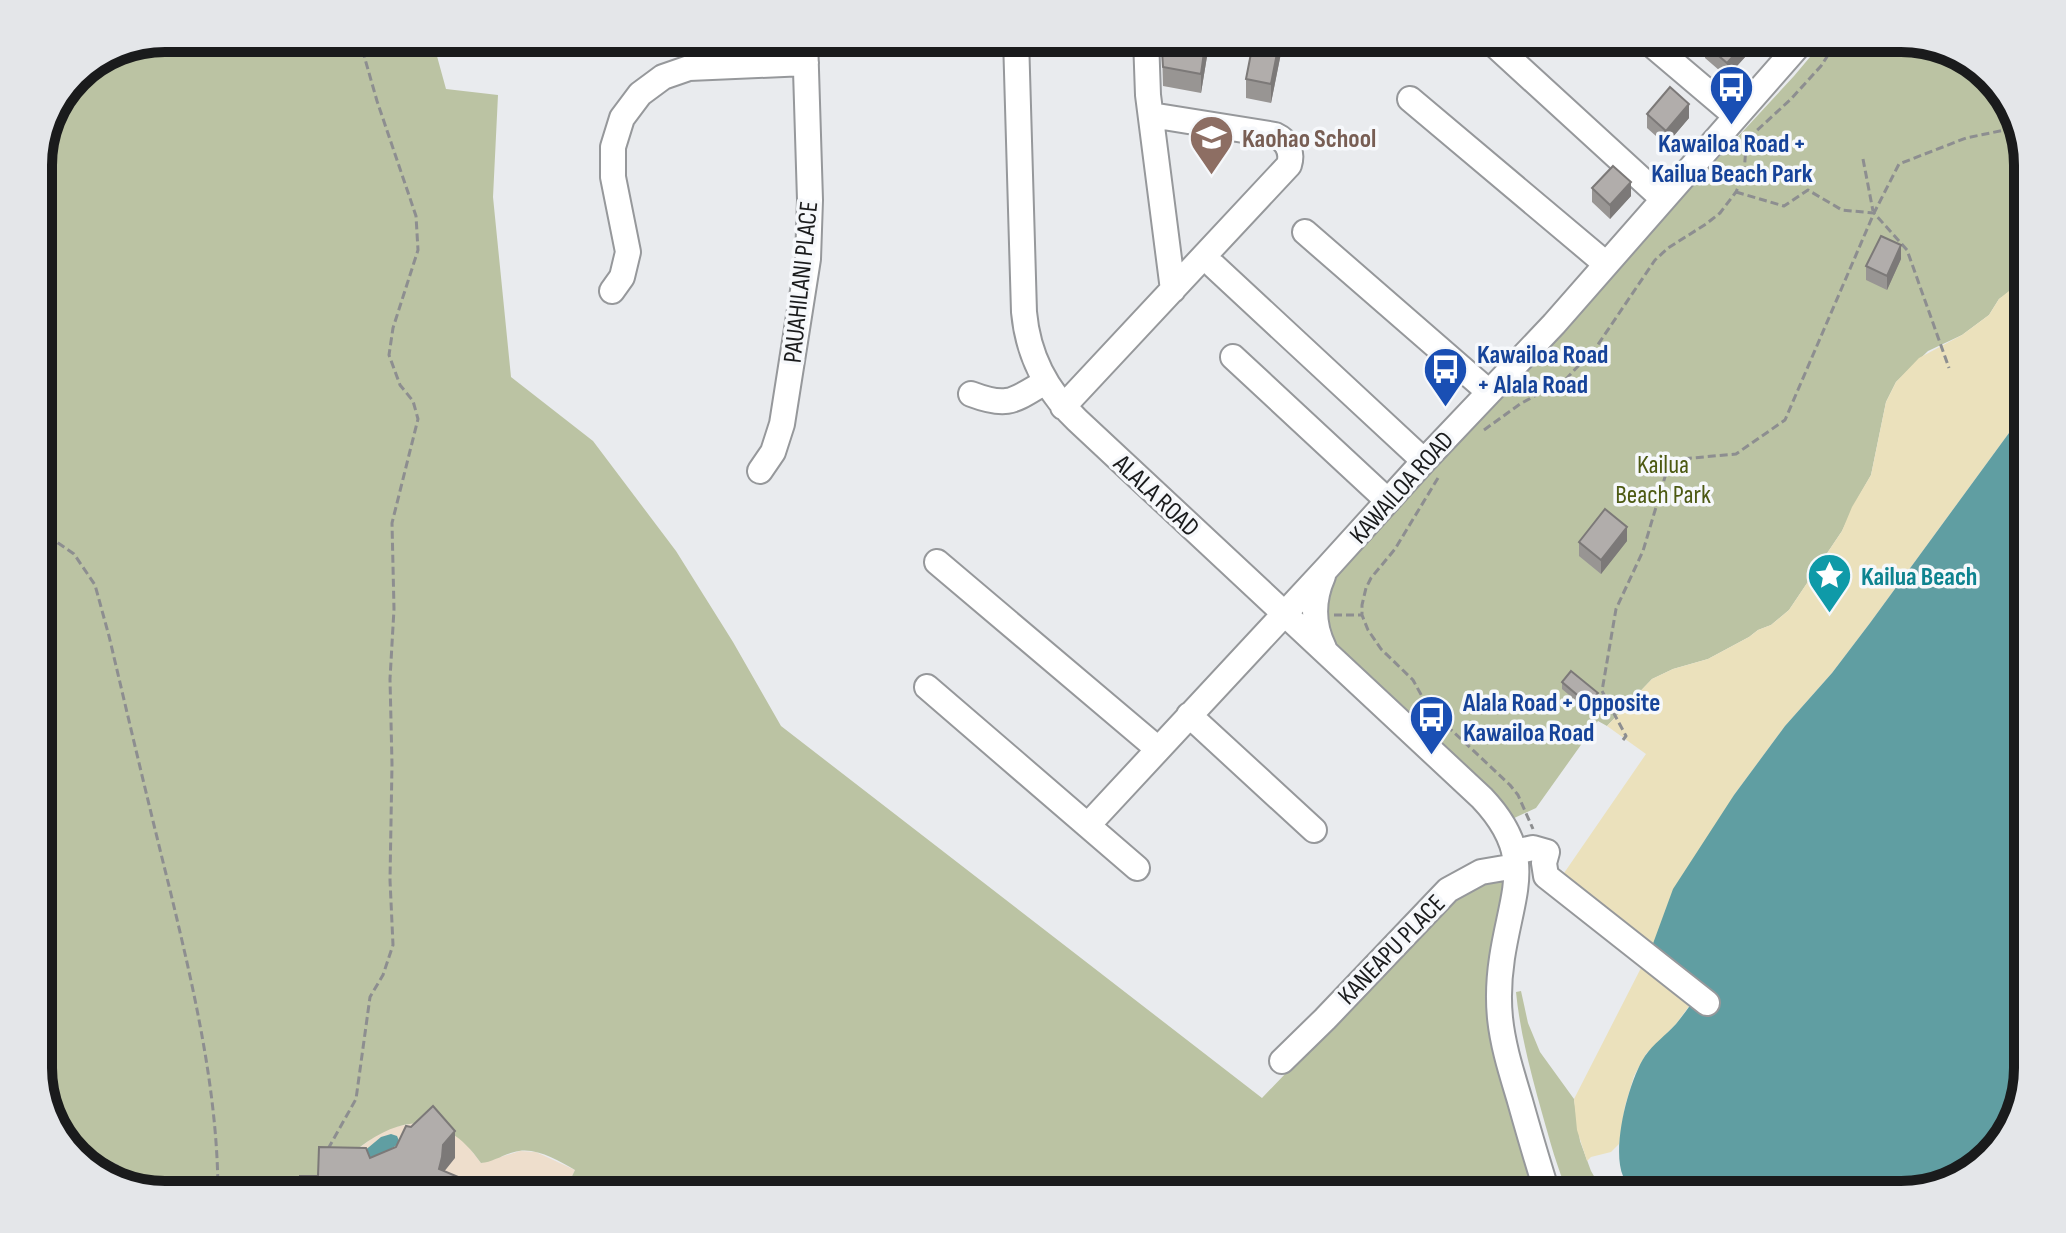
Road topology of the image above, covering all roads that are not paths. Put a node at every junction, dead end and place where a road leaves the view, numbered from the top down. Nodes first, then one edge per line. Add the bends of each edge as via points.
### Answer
1 (806, 52) edge
2 (1016, 52) edge
3 (1147, 52) edge
4 (1502, 52) edge
5 (1661, 52) edge
6 (1793, 52) edge
7 (806, 63) junction
8 (1410, 99) dead end
9 (1151, 115) junction
10 (1736, 116) junction
11 (1663, 199) junction
12 (1305, 232) dead end
13 (1606, 264) junction
14 (1214, 266) dead end
15 (1173, 290) junction
16 (612, 291) dead end
17 (1233, 357) dead end
18 (1045, 382) junction
19 (1489, 392) junction
20 (971, 394) dead end
21 (1063, 407) junction
22 (1432, 467) junction
23 (760, 471) dead end
24 (1388, 501) junction
25 (937, 562) dead end
26 (1327, 568) junction
27 (1283, 613) junction
28 (1330, 657) junction
29 (927, 687) dead end
30 (1189, 715) junction
31 (1158, 749) junction
32 (1088, 825) junction
33 (1314, 830) dead end
34 (1522, 855) junction
35 (1137, 868) dead end
36 (1707, 1003) dead end
37 (1282, 1061) dead end
38 (1544, 1181) edge

1 - 7 street, PAUAHILANI PLACE
2 - 18 street, ALALA ROAD via 1024,312 1033,357
3 - 9 street
4 - 11 street
5 - 10 street
6 - 10 street, KAWAILOA ROAD
7 - 16 street via 689,68 663,77 640,94 622,118 613,147 613,177 628,252
7 - 23 street, PAUAHILANI PLACE via 806,274 782,424
8 - 13 street
9 - 15 street
9 - 15 street via 1275,135 1291,155 1287,170
10 - 11 street, KAWAILOA ROAD
11 - 13 street, KAWAILOA ROAD
12 - 19 street
13 - 19 street, KAWAILOA ROAD
14 - 22 street
15 - 21 street
17 - 24 street
18 - 20 street via 1005,402
18 - 21 street, ALALA ROAD
19 - 22 street, KAWAILOA ROAD
21 - 27 street, ALALA ROAD
22 - 24 street, KAWAILOA ROAD
24 - 26 street, KAWAILOA ROAD
25 - 31 street
26 - 27 street, KAWAILOA ROAD
26 - 28 street via 1314,615
27 - 28 street, ALALA ROAD
27 - 30 street, KAWAILOA ROAD
28 - 34 street, ALALA ROAD via 1482,798
29 - 32 street
30 - 31 street, KAWAILOA ROAD
30 - 33 street
31 - 32 street, KAWAILOA ROAD
32 - 35 street
34 - 36 street, ALALA ROAD via 1547,852 1546,876
34 - 37 street, KANEAPU PLACE via 1448,890
34 - 38 street via 1499,976 1500,1017

